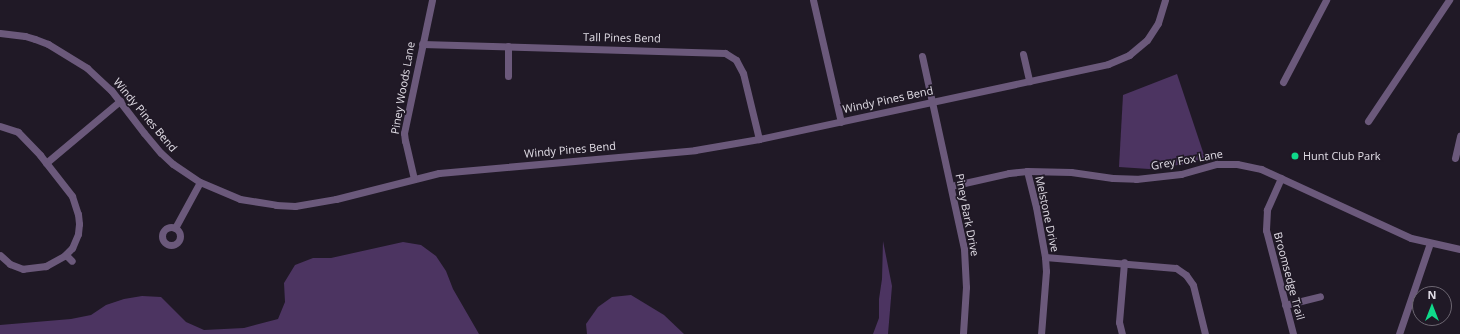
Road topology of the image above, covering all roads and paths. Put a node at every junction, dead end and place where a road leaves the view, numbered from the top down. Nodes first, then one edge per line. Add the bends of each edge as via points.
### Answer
1 (432, 0) edge
2 (813, 0) edge
3 (1165, 0) edge
4 (1326, 0) edge
5 (1449, 0) edge
6 (0, 33) edge
7 (422, 44) junction
8 (508, 46) junction
9 (1023, 54) dead end
10 (922, 56) dead end
11 (508, 76) dead end
12 (1029, 81) junction
13 (1283, 82) dead end
14 (120, 101) junction
15 (932, 102) junction
16 (1368, 121) dead end
17 (841, 122) junction
18 (0, 126) edge
19 (1460, 136) edge
20 (759, 139) junction
21 (1455, 158) dead end
22 (46, 163) junction
23 (1026, 171) junction
24 (1281, 178) junction
25 (414, 179) junction
26 (200, 182) junction
27 (951, 186) junction
28 (175, 228) dead end
29 (1430, 243) junction
30 (1460, 249) edge
31 (0, 255) edge
32 (66, 255) junction
33 (1045, 257) junction
34 (72, 261) dead end
35 (1124, 262) junction
36 (1320, 296) dead end
37 (1285, 305) junction
38 (962, 334) edge
39 (1041, 334) edge
40 (1122, 334) edge
41 (1205, 334) edge
42 (1293, 334) edge
43 (1399, 334) edge

1 - 7 street, Piney Woods Lane
2 - 17 street
3 - 12 street, Windy Pines Bend via 1153,32 1129,55 1108,64
4 - 13 street
5 - 16 street
6 - 14 street, Windy Pines Bend via 25,36 68,55 100,78
7 - 8 street, Tall Pines Bend
7 - 25 street, Piney Woods Lane via 404,133
8 - 11 street
8 - 20 street, Tall Pines Bend via 725,53 736,60 743,73
9 - 12 street
10 - 15 street, Piney Bark Drive
12 - 15 street, Windy Pines Bend
14 - 22 street
14 - 26 street, Windy Pines Bend via 162,153 173,164
15 - 17 street, Windy Pines Bend
15 - 27 street, Piney Bark Drive
17 - 20 street, Windy Pines Bend
18 - 22 street via 24,137
19 - 21 street
20 - 25 street, Windy Pines Bend via 696,150 453,171
22 - 32 street via 69,192 78,214 78,234
23 - 24 street, Grey Fox Lane via 1070,172 1136,179 1181,174 1217,164 1237,164 1261,169
23 - 27 street, Grey Fox Lane
23 - 33 street, Melstone Drive
24 - 29 street, Grey Fox Lane via 1411,238
24 - 37 street, Broomsedge Trail via 1267,210 1266,230
25 - 26 street, Windy Pines Bend via 316,204 295,206 240,199
26 - 28 street
27 - 38 street, Piney Bark Drive via 964,249 966,287
29 - 30 street, Grey Fox Lane
29 - 43 street
31 - 32 street via 10,264 31,269 46,266
32 - 34 street
33 - 35 street
33 - 39 street, Melstone Drive
35 - 40 street via 1119,322
35 - 41 street via 1172,267 1186,275 1193,285
36 - 37 street
37 - 42 street, Broomsedge Trail

